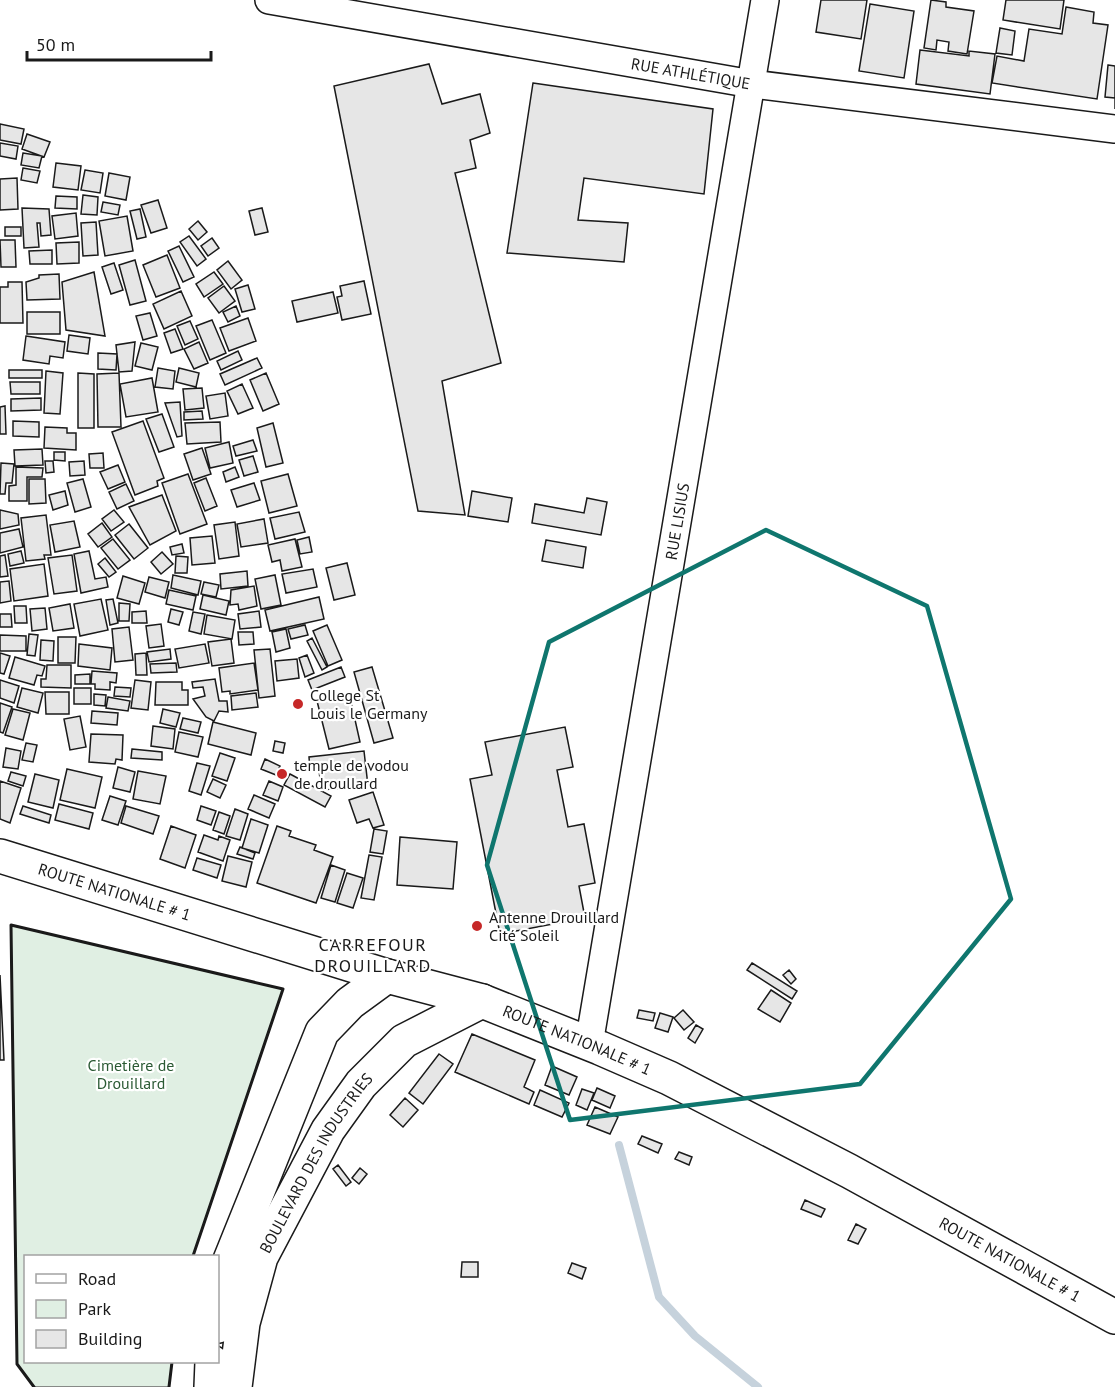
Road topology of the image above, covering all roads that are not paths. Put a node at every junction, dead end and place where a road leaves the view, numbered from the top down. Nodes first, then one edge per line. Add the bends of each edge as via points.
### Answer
1 (269, 0) edge
2 (765, 0) edge
3 (752, 84) junction
4 (1115, 129) edge
5 (0, 856) edge
6 (387, 976) junction
7 (482, 1001) junction
8 (595, 1046) junction
9 (1115, 1317) edge
10 (219, 1319) edge
11 (212, 1363) edge
12 (211, 1387) edge
13 (235, 1387) edge

1 - 3 street, RUE ATHLÉTIQUE
2 - 3 street, RUE LISIUS
3 - 4 street, RUE ATHLÉTIQUE
3 - 8 street, RUE LISIUS
5 - 6 main road, ROUTE NATIONALE # 1
6 - 7 main road, ROUTE NATIONALE # 1
6 - 10 main road, BOULEVARD DES INDUSTRIES via 350,1003 321,1032 226,1270
7 - 8 main road, ROUTE NATIONALE # 1
7 - 13 main road, BOULEVARD DES INDUSTRIES via 404,1041 361,1084 328,1130 261,1257 243,1323
8 - 9 main road, ROUTE NATIONALE # 1 via 669,1078
11 - 12 main road

